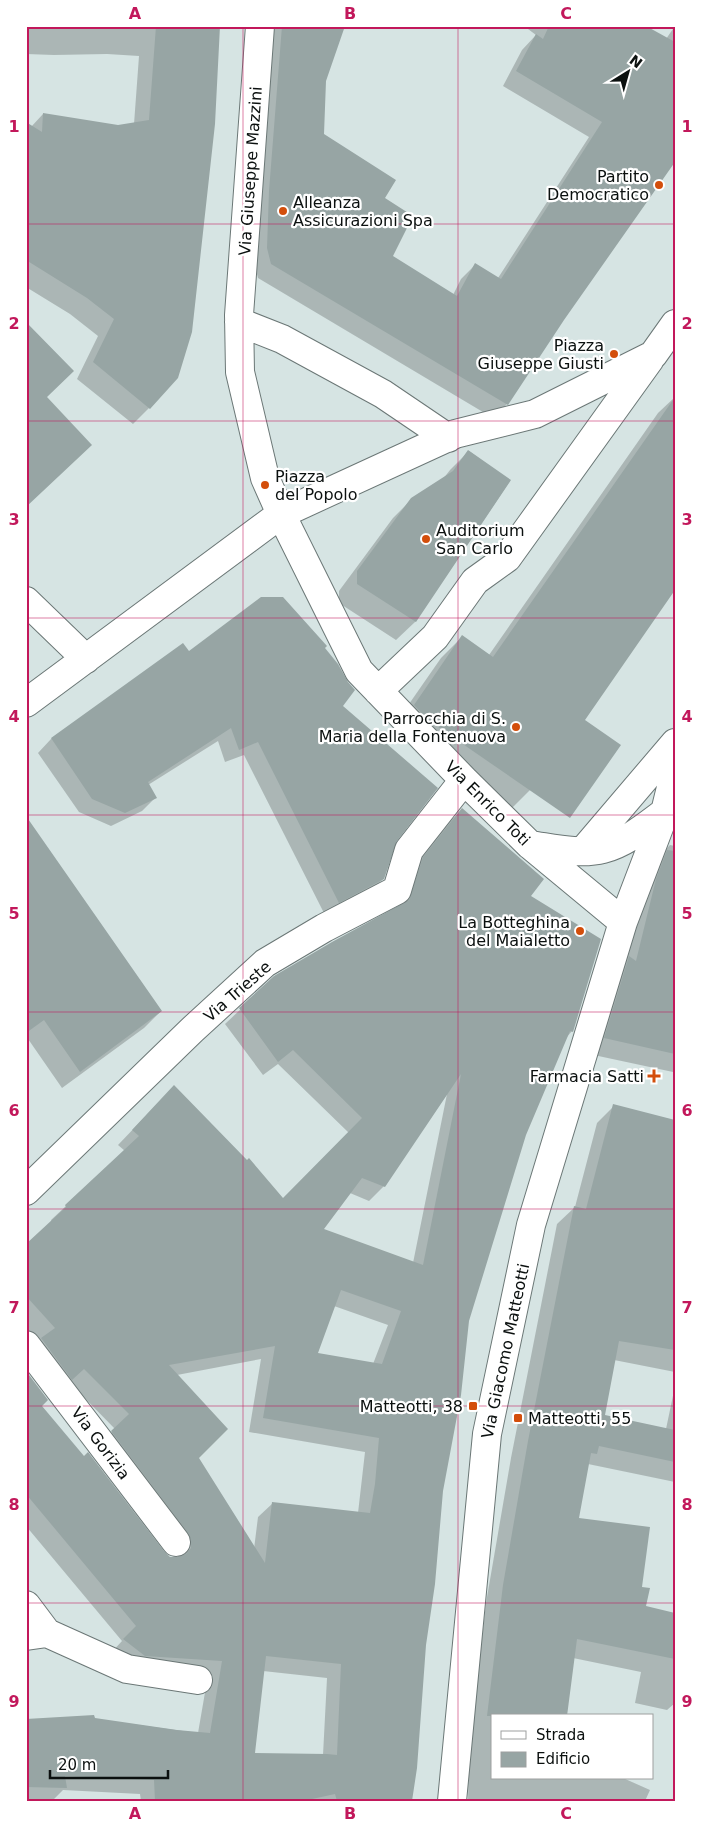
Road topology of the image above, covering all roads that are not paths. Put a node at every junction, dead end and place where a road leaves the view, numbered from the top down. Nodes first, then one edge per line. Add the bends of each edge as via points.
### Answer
1 (260, 26) edge
2 (239, 319) junction
3 (675, 324) edge
4 (653, 355) junction
5 (448, 438) junction
6 (281, 514) junction
7 (26, 601) edge
8 (86, 659) junction
9 (378, 691) junction
10 (34, 697) edge
11 (675, 743) edge
12 (675, 771) edge
13 (464, 780) junction
14 (670, 813) edge
15 (530, 845) junction
16 (583, 851) junction
17 (622, 922) junction
18 (26, 1191) edge
19 (26, 1345) edge
20 (176, 1542) dead end
21 (26, 1604) edge
22 (37, 1635) edge
23 (198, 1680) dead end
24 (458, 1798) edge

1 - 2 street, Via Giuseppe Mazzini
2 - 5 street via 282,338 383,394
2 - 6 street, Via Giuseppe Mazzini via 240,372 265,478
3 - 4 street
4 - 5 street via 535,414
4 - 9 street via 507,558 475,581 436,636
5 - 6 street via 323,490
6 - 8 street
6 - 9 street, Via Enrico Toti via 359,671
7 - 8 street
8 - 10 street
9 - 13 street, Via Enrico Toti
11 - 16 street
12 - 14 street, Via Giacomo Matteotti
13 - 15 street, Via Enrico Toti
13 - 18 street, Via Trieste via 409,850 397,890 324,928 265,964
14 - 16 street via 628,838 602,849
14 - 17 street, Via Giacomo Matteotti
15 - 16 street
15 - 17 street, Via Enrico Toti
17 - 24 street, Via Giacomo Matteotti via 531,1225 487,1434
19 - 20 street, Via Gorizia
21 - 22 street
22 - 23 street via 127,1669

